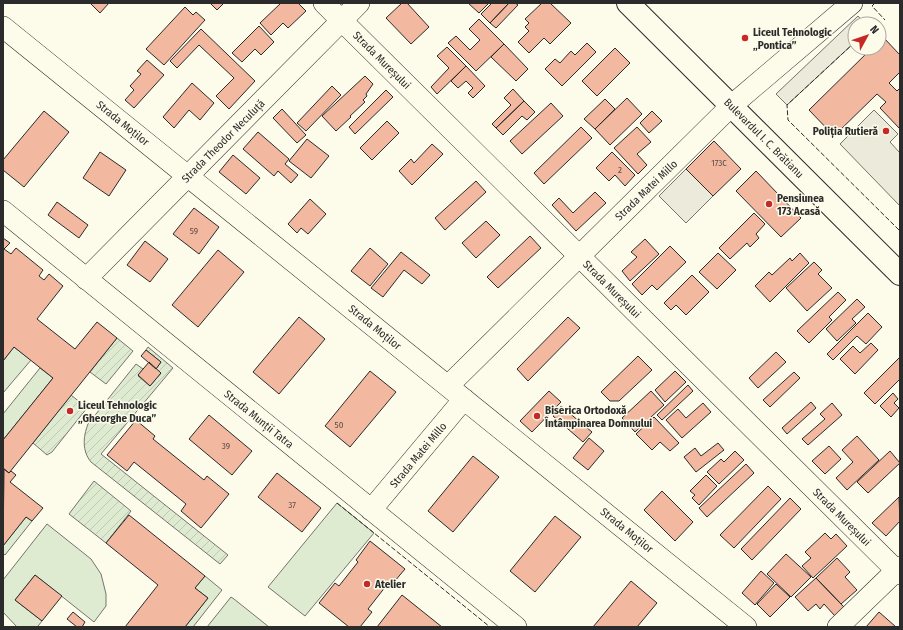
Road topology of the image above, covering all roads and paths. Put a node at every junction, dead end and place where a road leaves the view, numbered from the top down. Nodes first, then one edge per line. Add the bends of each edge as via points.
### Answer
1 (324, 3) edge
2 (359, 3) edge
3 (628, 3) edge
4 (852, 3) edge
5 (342, 20) junction
6 (3, 27) edge
7 (731, 106) junction
8 (188, 176) junction
9 (3, 211) edge
10 (579, 256) junction
11 (900, 274) edge
12 (86, 279) junction
13 (448, 386) junction
14 (464, 399) junction
15 (371, 510) junction
16 (899, 571) edge
17 (516, 627) edge
18 (746, 627) edge
19 (838, 627) edge

1 - 5 street, Strada Mureșului
2 - 5 street, Strada Theodor Neculuță
3 - 7 main road, Bulevardul I. C. Brătianu
4 - 7 street, Strada Matei Millo
5 - 8 street, Strada Theodor Neculuță
5 - 10 street, Strada Mureșului
6 - 8 street, Strada Moților
7 - 10 street, Strada Matei Millo
7 - 11 main road, Bulevardul I. C. Brătianu
8 - 12 street, Strada Theodor Neculuță
8 - 13 street, Strada Moților
9 - 12 street, Strada Munții Tatra
10 - 13 street, Strada Matei Millo
10 - 16 street, Strada Mureșului
12 - 15 street, Strada Munții Tatra
13 - 14 street, Strada Moților
14 - 15 street, Strada Matei Millo
14 - 18 street, Strada Moților
15 - 17 street, Strada Munții Tatra
16 - 19 street

